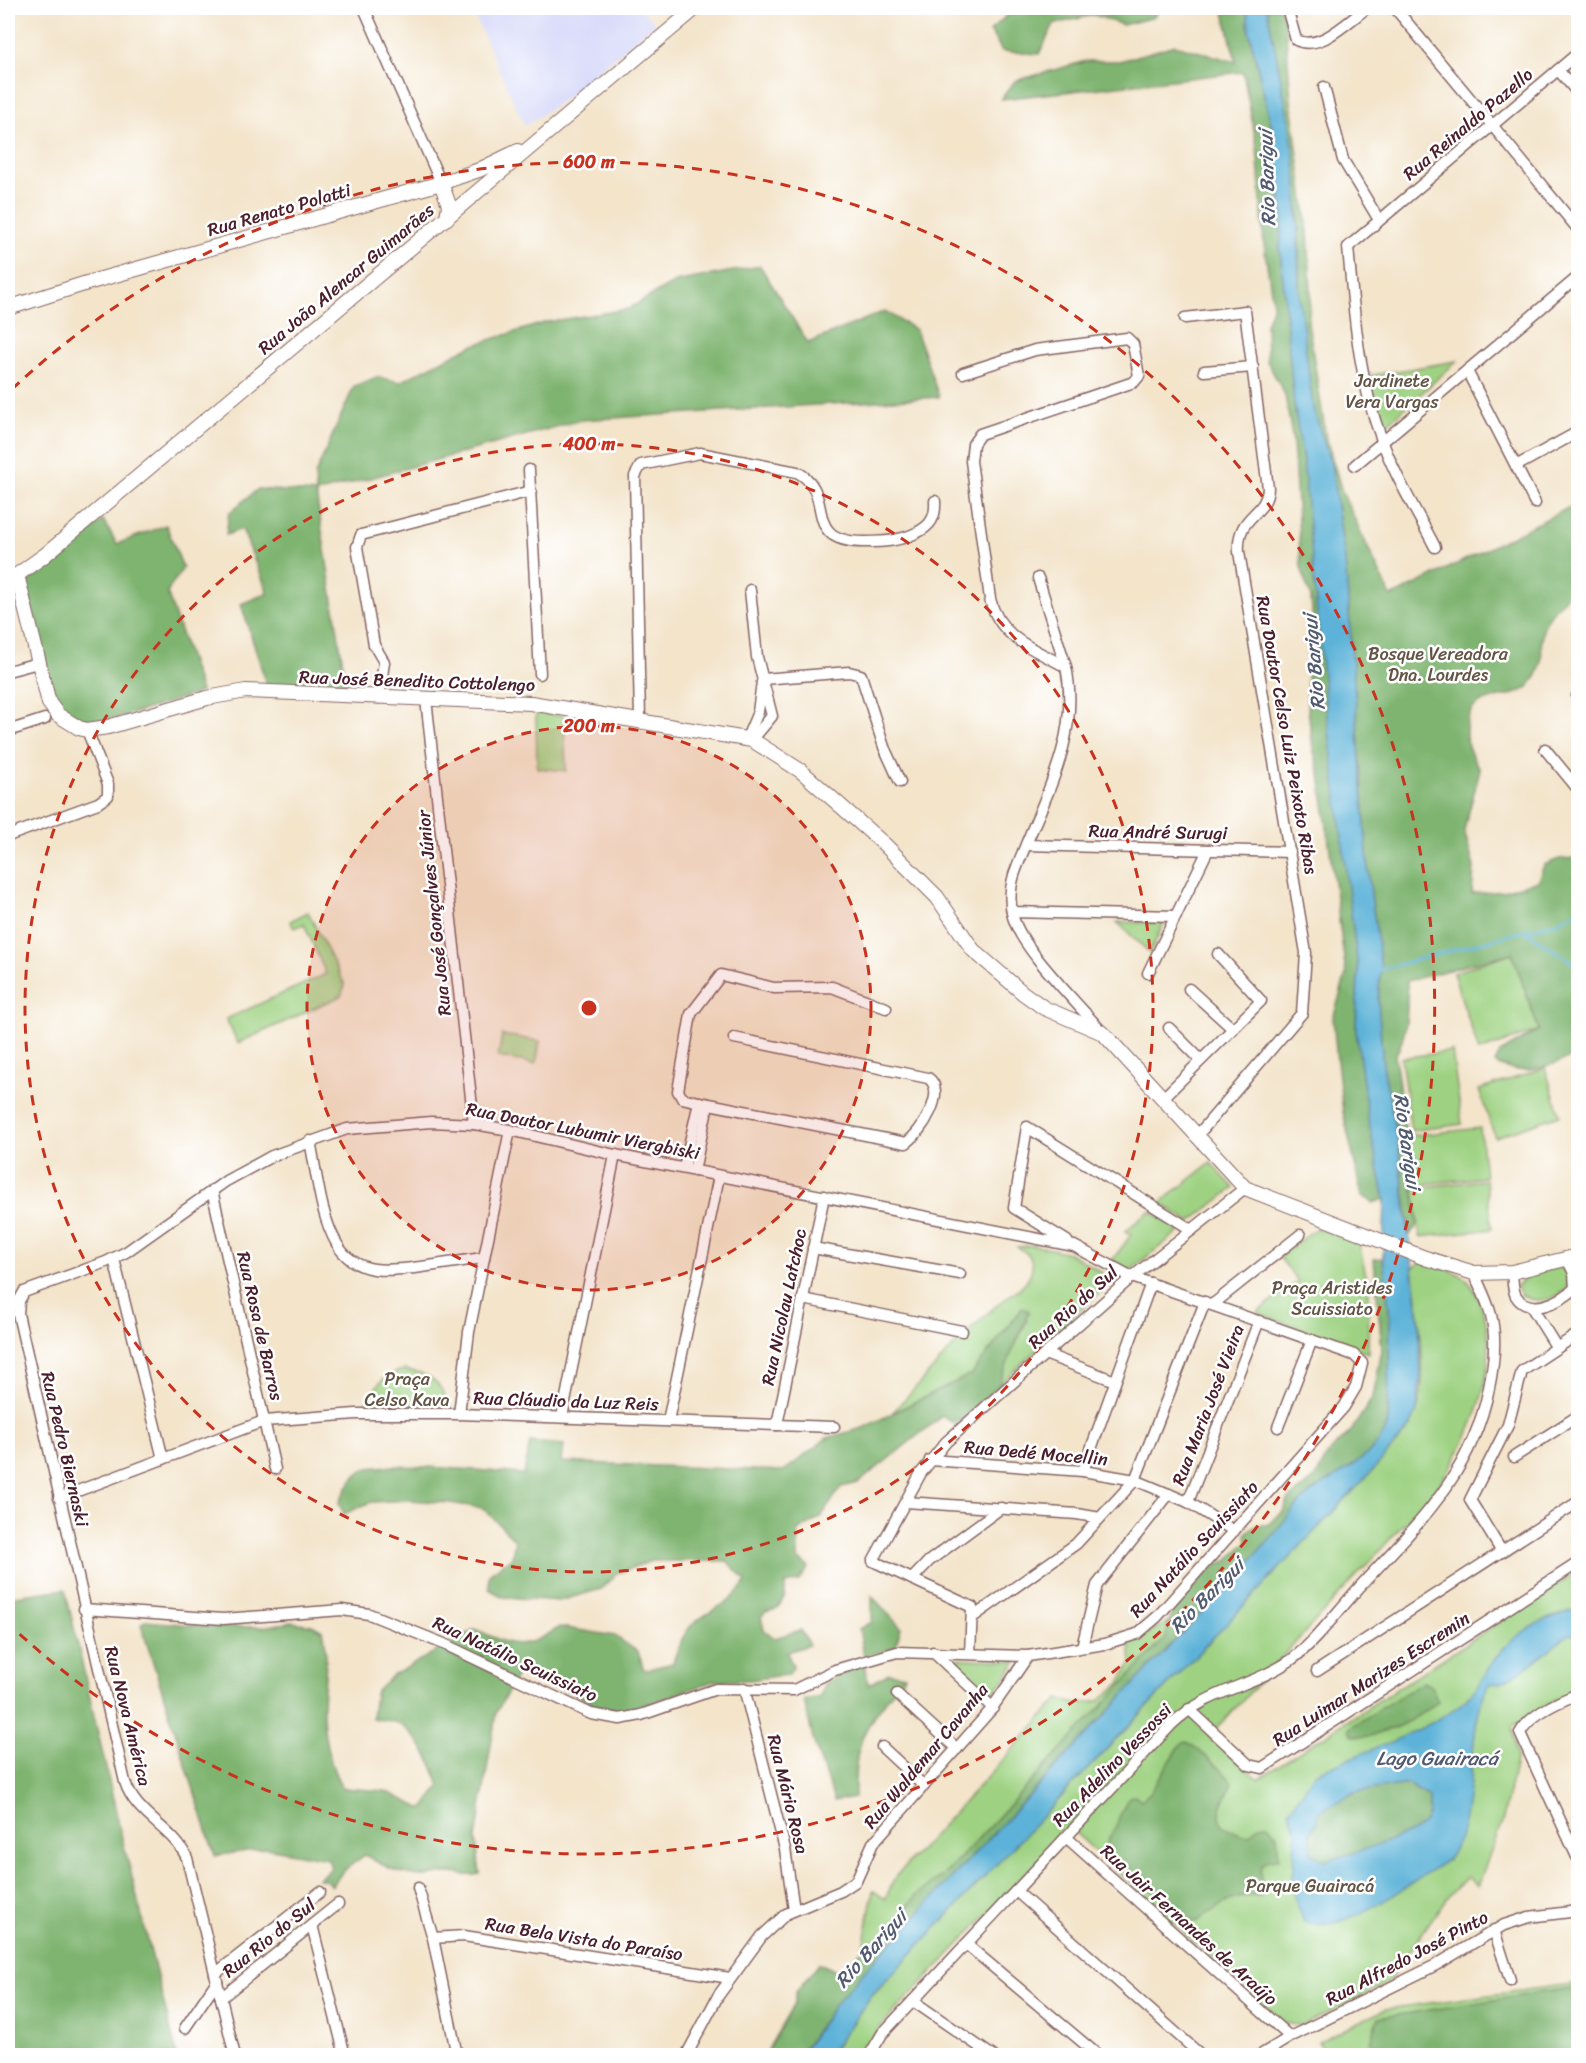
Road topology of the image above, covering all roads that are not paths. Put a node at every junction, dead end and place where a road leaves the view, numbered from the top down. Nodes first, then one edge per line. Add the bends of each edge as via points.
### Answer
1 (364, 8) edge
2 (696, 8) edge
3 (1287, 8) edge
4 (1367, 8) edge
5 (1398, 8) edge
6 (1578, 53) edge
7 (1558, 70) junction
8 (1324, 87) dead end
9 (1578, 93) edge
10 (1492, 126) junction
11 (553, 129) junction
12 (441, 183) junction
13 (447, 218) junction
14 (1379, 220) junction
15 (1578, 229) edge
16 (1578, 277) edge
17 (8, 308) edge
18 (1185, 318) dead end
19 (1253, 367) junction
20 (1204, 371) dead end
21 (1467, 371) junction
22 (963, 373) dead end
23 (1578, 432) edge
24 (1382, 442) junction
25 (1355, 465) dead end
26 (1516, 466) junction
27 (529, 470) dead end
28 (531, 490) junction
29 (935, 501) dead end
30 (1535, 503) dead end
31 (1435, 547) dead end
32 (12, 577) edge
33 (1038, 578) dead end
34 (750, 590) dead end
35 (38, 663) junction
36 (1066, 667) junction
37 (8, 671) edge
38 (540, 674) dead end
39 (763, 679) junction
40 (379, 698) junction
41 (426, 699) junction
42 (45, 719) dead end
43 (640, 720) junction
44 (8, 727) edge
45 (87, 730) junction
46 (749, 739) junction
47 (1545, 749) dead end
48 (900, 782) dead end
49 (1578, 789) edge
50 (8, 836) edge
51 (1026, 845) junction
52 (1208, 850) junction
53 (1290, 852) junction
54 (1011, 912) junction
55 (1176, 916) junction
56 (1218, 954) dead end
57 (1148, 973) dead end
58 (1190, 988) dead end
59 (885, 1008) dead end
60 (1169, 1028) dead end
61 (1233, 1029) junction
62 (1103, 1033) junction
63 (734, 1038) dead end
64 (1201, 1060) junction
65 (1163, 1098) junction
66 (704, 1103) junction
67 (474, 1124) junction
68 (510, 1130) junction
69 (1197, 1136) junction
70 (310, 1141) junction
71 (615, 1155) junction
72 (689, 1169) junction
73 (719, 1176) junction
74 (1245, 1188) junction
75 (212, 1190) junction
76 (824, 1196) junction
77 (1192, 1230) junction
78 (1300, 1235) dead end
79 (1074, 1246) junction
80 (813, 1248) junction
81 (1573, 1257) edge
82 (114, 1258) junction
83 (484, 1258) junction
84 (1512, 1272) junction
85 (1474, 1273) junction
86 (960, 1274) dead end
87 (1132, 1277) junction
88 (1151, 1283) junction
89 (1577, 1286) edge
90 (21, 1296) joint
91 (803, 1299) junction
92 (1208, 1304) junction
93 (1531, 1306) junction
94 (1259, 1321) junction
95 (962, 1332) dead end
96 (1578, 1334) edge
97 (1312, 1340) junction
98 (1557, 1348) junction
99 (1045, 1354) junction
100 (1360, 1360) joint
101 (1115, 1381) junction
102 (459, 1414) junction
103 (1578, 1416) edge
104 (562, 1418) junction
105 (264, 1420) junction
106 (668, 1421) junction
107 (777, 1425) junction
108 (1278, 1427) dead end
109 (834, 1428) dead end
110 (1514, 1457) dead end
111 (163, 1459) junction
112 (930, 1460) junction
113 (275, 1469) dead end
114 (1083, 1471) junction
115 (1135, 1480) junction
116 (1169, 1494) junction
117 (59, 1498) junction
118 (906, 1502) junction
119 (1188, 1502) junction
120 (1578, 1502) edge
121 (1001, 1508) junction
122 (1100, 1518) junction
123 (1234, 1531) junction
124 (1502, 1552) junction
125 (1578, 1563) edge
126 (912, 1579) junction
127 (84, 1609) junction
128 (974, 1617) junction
129 (1082, 1647) junction
130 (933, 1652) junction
131 (970, 1654) junction
132 (1028, 1656) junction
133 (1317, 1671) dead end
134 (744, 1688) junction
135 (897, 1694) dead end
136 (1578, 1694) edge
137 (993, 1708) junction
138 (1189, 1709) junction
139 (882, 1747) dead end
140 (957, 1749) junction
141 (924, 1786) junction
142 (1066, 1837) junction
143 (1578, 1859) edge
144 (418, 1888) dead end
145 (1016, 1891) junction
146 (320, 1892) dead end
147 (338, 1904) dead end
148 (794, 1910) junction
149 (1578, 1911) edge
150 (312, 1925) junction
151 (1494, 1930) junction
152 (433, 1938) junction
153 (966, 1944) junction
154 (252, 1945) junction
155 (265, 1962) junction
156 (216, 1978) junction
157 (730, 1978) junction
158 (1510, 1980) dead end
159 (221, 1998) junction
160 (913, 2001) junction
161 (185, 2028) dead end
162 (1290, 2037) junction
163 (235, 2055) edge
164 (345, 2055) edge
165 (457, 2055) edge
166 (686, 2055) edge
167 (869, 2055) edge
168 (993, 2055) edge
169 (1099, 2055) edge
170 (1202, 2055) edge
171 (1259, 2055) edge

1 - 12 street
2 - 11 main road, Rua João Alencar Guimarães
3 - 4 street via 1296,40 1305,44 1319,41
5 - 10 street
6 - 7 street, Rua Reinaldo Pazello
7 - 9 street
7 - 10 street, Rua Reinaldo Pazello
8 - 14 street via 1343,160
10 - 14 street, Rua Reinaldo Pazello
10 - 15 street
11 - 12 main road, Rua Renato Polatti via 493,164
11 - 13 main road, Rua João Alencar Guimarães
12 - 13 main road via 449,204
12 - 17 main road, Rua Renato Polatti
13 - 32 main road, Rua João Alencar Guimarães via 45,555
14 - 24 street, Rua Reinaldo Pazello via 1348,247 1368,398
16 - 21 street
18 - 19 street, Rua Doutor Celso Luiz Peixoto Ribas via 1245,311
19 - 20 street
19 - 53 street, Rua Doutor Celso Luiz Peixoto Ribas via 1268,494 1240,531 1239,552
21 - 24 street
21 - 26 street
22 - 36 street via 1035,350 1127,338 1133,344 1139,376 1134,382 980,434 973,444 971,461 996,618 1006,632
23 - 26 street
24 - 25 street
24 - 31 street
26 - 30 street
27 - 28 street
28 - 38 street
28 - 40 street via 361,535 357,547 374,645 384,662
29 - 43 street via 931,523 907,537 873,543 846,542 827,530 813,488 797,472 700,453 641,465 635,476
32 - 35 main road
33 - 36 street
34 - 39 street
35 - 37 street
35 - 45 main road via 53,709 68,722
36 - 51 street via 1070,699 1065,745
39 - 46 street via 772,717
39 - 48 street via 849,672 861,675 884,747
40 - 41 main road, Rua José Benedito Cottolengo
40 - 45 main road, Rua José Benedito Cottolengo via 236,692
41 - 43 main road, Rua José Benedito Cottolengo via 531,703
41 - 67 street, Rua José Gonçalves Júnior
42 - 44 street
43 - 46 main road, Rua José Benedito Cottolengo
45 - 50 street via 108,784 108,796
46 - 62 main road, Rua José Benedito Cottolengo via 801,771 892,851 937,897 973,950 1023,993 1044,1008
47 - 49 street
51 - 52 street, Rua André Surugi
51 - 54 street via 1011,885
52 - 53 street, Rua André Surugi
52 - 55 street
53 - 69 street, Rua Doutor Celso Luiz Peixoto Ribas via 1306,946 1304,1008
54 - 55 street
54 - 62 street via 1027,944
55 - 57 street
56 - 61 street via 1261,1001
58 - 61 street
59 - 66 street via 832,987 774,988 721,975 689,1020 678,1091 682,1098
60 - 64 street
61 - 64 street
62 - 65 main road, Rua José Benedito Cottolengo
63 - 66 street via 924,1076 936,1086 937,1098 910,1141 902,1143
64 - 65 street
65 - 69 main road, Rua José Benedito Cottolengo
66 - 72 street
67 - 68 street, Rua Doutor Lubumir Viergbiski
67 - 70 street, Rua Doutor Lubumir Viergbiski via 362,1126
68 - 71 street, Rua Doutor Lubumir Viergbiski
68 - 83 street
69 - 74 main road, Rua José Benedito Cottolengo
70 - 75 street, Rua Doutor Lubumir Viergbiski via 254,1165
70 - 83 street via 332,1232 352,1261 384,1270
71 - 72 street, Rua Doutor Lubumir Viergbiski
71 - 104 street
72 - 73 street, Rua Doutor Lubumir Viergbiski
73 - 76 street, Rua Doutor Lubumir Viergbiski
73 - 106 street
74 - 77 street, Rua Rio do Sul
74 - 85 main road, Rua José Benedito Cottolengo
75 - 82 street, Rua Doutor Lubumir Viergbiski
75 - 105 street, Rua Rosa de Barros
76 - 79 street, Rua Doutor Lubumir Viergbiski
76 - 80 street, Rua Nicolau Latchoc
77 - 79 street via 1027,1127 1014,1208
77 - 87 street, Rua Rio do Sul
78 - 92 street
79 - 87 street, Rua Doutor Lubumir Viergbiski
80 - 86 street
80 - 91 street, Rua Nicolau Latchoc
81 - 84 main road, Rua José Benedito Cottolengo
81 - 89 street
82 - 90 street, Rua Doutor Lubumir Viergbiski via 30,1288
82 - 111 street
83 - 102 street
84 - 85 main road, Rua José Benedito Cottolengo
84 - 93 street via 1516,1296
85 - 138 street, Rua Adelino Vessossi via 1491,1317 1493,1359 1480,1424 1454,1478 1293,1659
87 - 88 street, Rua Doutor Lubumir Viergbiski
87 - 99 street, Rua Rio do Sul
88 - 92 street, Rua Doutor Lubumir Viergbiski
88 - 101 street
89 - 93 street via 1556,1301
90 - 117 street, Rua Pedro Biernaski via 18,1314
91 - 95 street
91 - 107 street, Rua Nicolau Latchoc
92 - 94 street, Rua Doutor Lubumir Viergbiski
92 - 115 street
93 - 98 street
94 - 97 street, Rua Doutor Lubumir Viergbiski
94 - 119 street, Rua Maria José Vieira
96 - 98 street
97 - 100 street, Rua Doutor Lubumir Viergbiski
97 - 108 street
98 - 124 street via 1522,1371 1508,1425 1470,1500
99 - 101 street
99 - 112 street, Rua Rio do Sul
100 - 123 street, Rua Natálio Scuissiato via 1356,1387 1344,1407
101 - 114 street
102 - 104 street, Rua Cláudio da Luz Reis
102 - 105 street, Rua Cláudio da Luz Reis via 356,1414
103 - 110 street
104 - 106 street, Rua Cláudio da Luz Reis
105 - 111 street, Rua Cláudio da Luz Reis
105 - 113 street, Rua Rosa de Barros
106 - 107 street, Rua Cláudio da Luz Reis
107 - 109 street, Rua Cláudio da Luz Reis
111 - 117 street, Rua Cláudio da Luz Reis
112 - 114 street, Rua Dedé Mocellin
112 - 118 street, Rua Rio do Sul
114 - 115 street, Rua Dedé Mocellin
115 - 116 street, Rua Dedé Mocellin
115 - 122 street
116 - 119 street, Rua Dedé Mocellin
116 - 129 street via 1097,1585
117 - 127 street, Rua Pedro Biernaski
118 - 121 street
118 - 126 street, Rua Rio do Sul via 873,1561
119 - 123 street, Rua Dedé Mocellin
120 - 124 street
121 - 122 street
121 - 126 street via 929,1561
122 - 128 street via 1076,1544
123 - 129 street, Rua Natálio Scuissiato via 1144,1630 1122,1640
124 - 133 street
125 - 138 street, Rua Luimar Marizes Escremin via 1262,1768 1249,1765
126 - 128 street via 969,1605
127 - 134 street, Rua Natálio Scuissiato via 223,1619 342,1610 369,1614 444,1644 591,1714 611,1719 630,1718 716,1689
127 - 156 street, Rua Nova América via 128,1791 139,1808 183,1850
128 - 131 street
129 - 132 street, Rua Natálio Scuissiato
130 - 131 street, Rua Natálio Scuissiato
130 - 134 street, Rua Natálio Scuissiato via 897,1652 867,1659 794,1690
130 - 137 street
131 - 132 street, Rua Natálio Scuissiato
132 - 137 street, Rua Waldemar Cavanha
134 - 148 street, Rua Mário Rosa via 785,1849
135 - 140 street
136 - 143 street via 1541,1714 1520,1733
137 - 140 street, Rua Waldemar Cavanha
138 - 142 street, Rua Adelino Vessossi
139 - 141 street
140 - 141 street, Rua Waldemar Cavanha
141 - 148 street, Rua Waldemar Cavanha via 873,1843 863,1871 852,1885
142 - 145 street, Rua Adelino Vessossi
142 - 162 street, Rua Jair Fernandes de Araújo
144 - 152 street
145 - 153 street, Rua Adelino Vessossi
145 - 170 street
146 - 154 street, Rua Rio do Sul
147 - 150 street, Rua Rio do Sul
148 - 157 street, Rua Waldemar Cavanha via 772,1925
149 - 151 street, Rua Alfredo José Pinto via 1529,1917
150 - 155 street, Rua Rio do Sul
150 - 164 street
151 - 158 street
151 - 162 street, Rua Alfredo José Pinto via 1399,1985
152 - 157 street, Rua Bela Vista do Paraíso via 464,1936
152 - 165 street
153 - 160 street, Rua Adelino Vessossi
153 - 169 street
154 - 155 street
154 - 156 street, Rua Rio do Sul
155 - 159 street, Rua Rio do Sul
156 - 159 street, Rua Nova América
156 - 161 street, Rua Rio do Sul
157 - 166 street, Rua Waldemar Cavanha
159 - 163 street, Rua Nova América
160 - 167 street, Rua Adelino Vessossi via 882,2034
160 - 168 street
162 - 171 street, Rua Alfredo José Pinto

